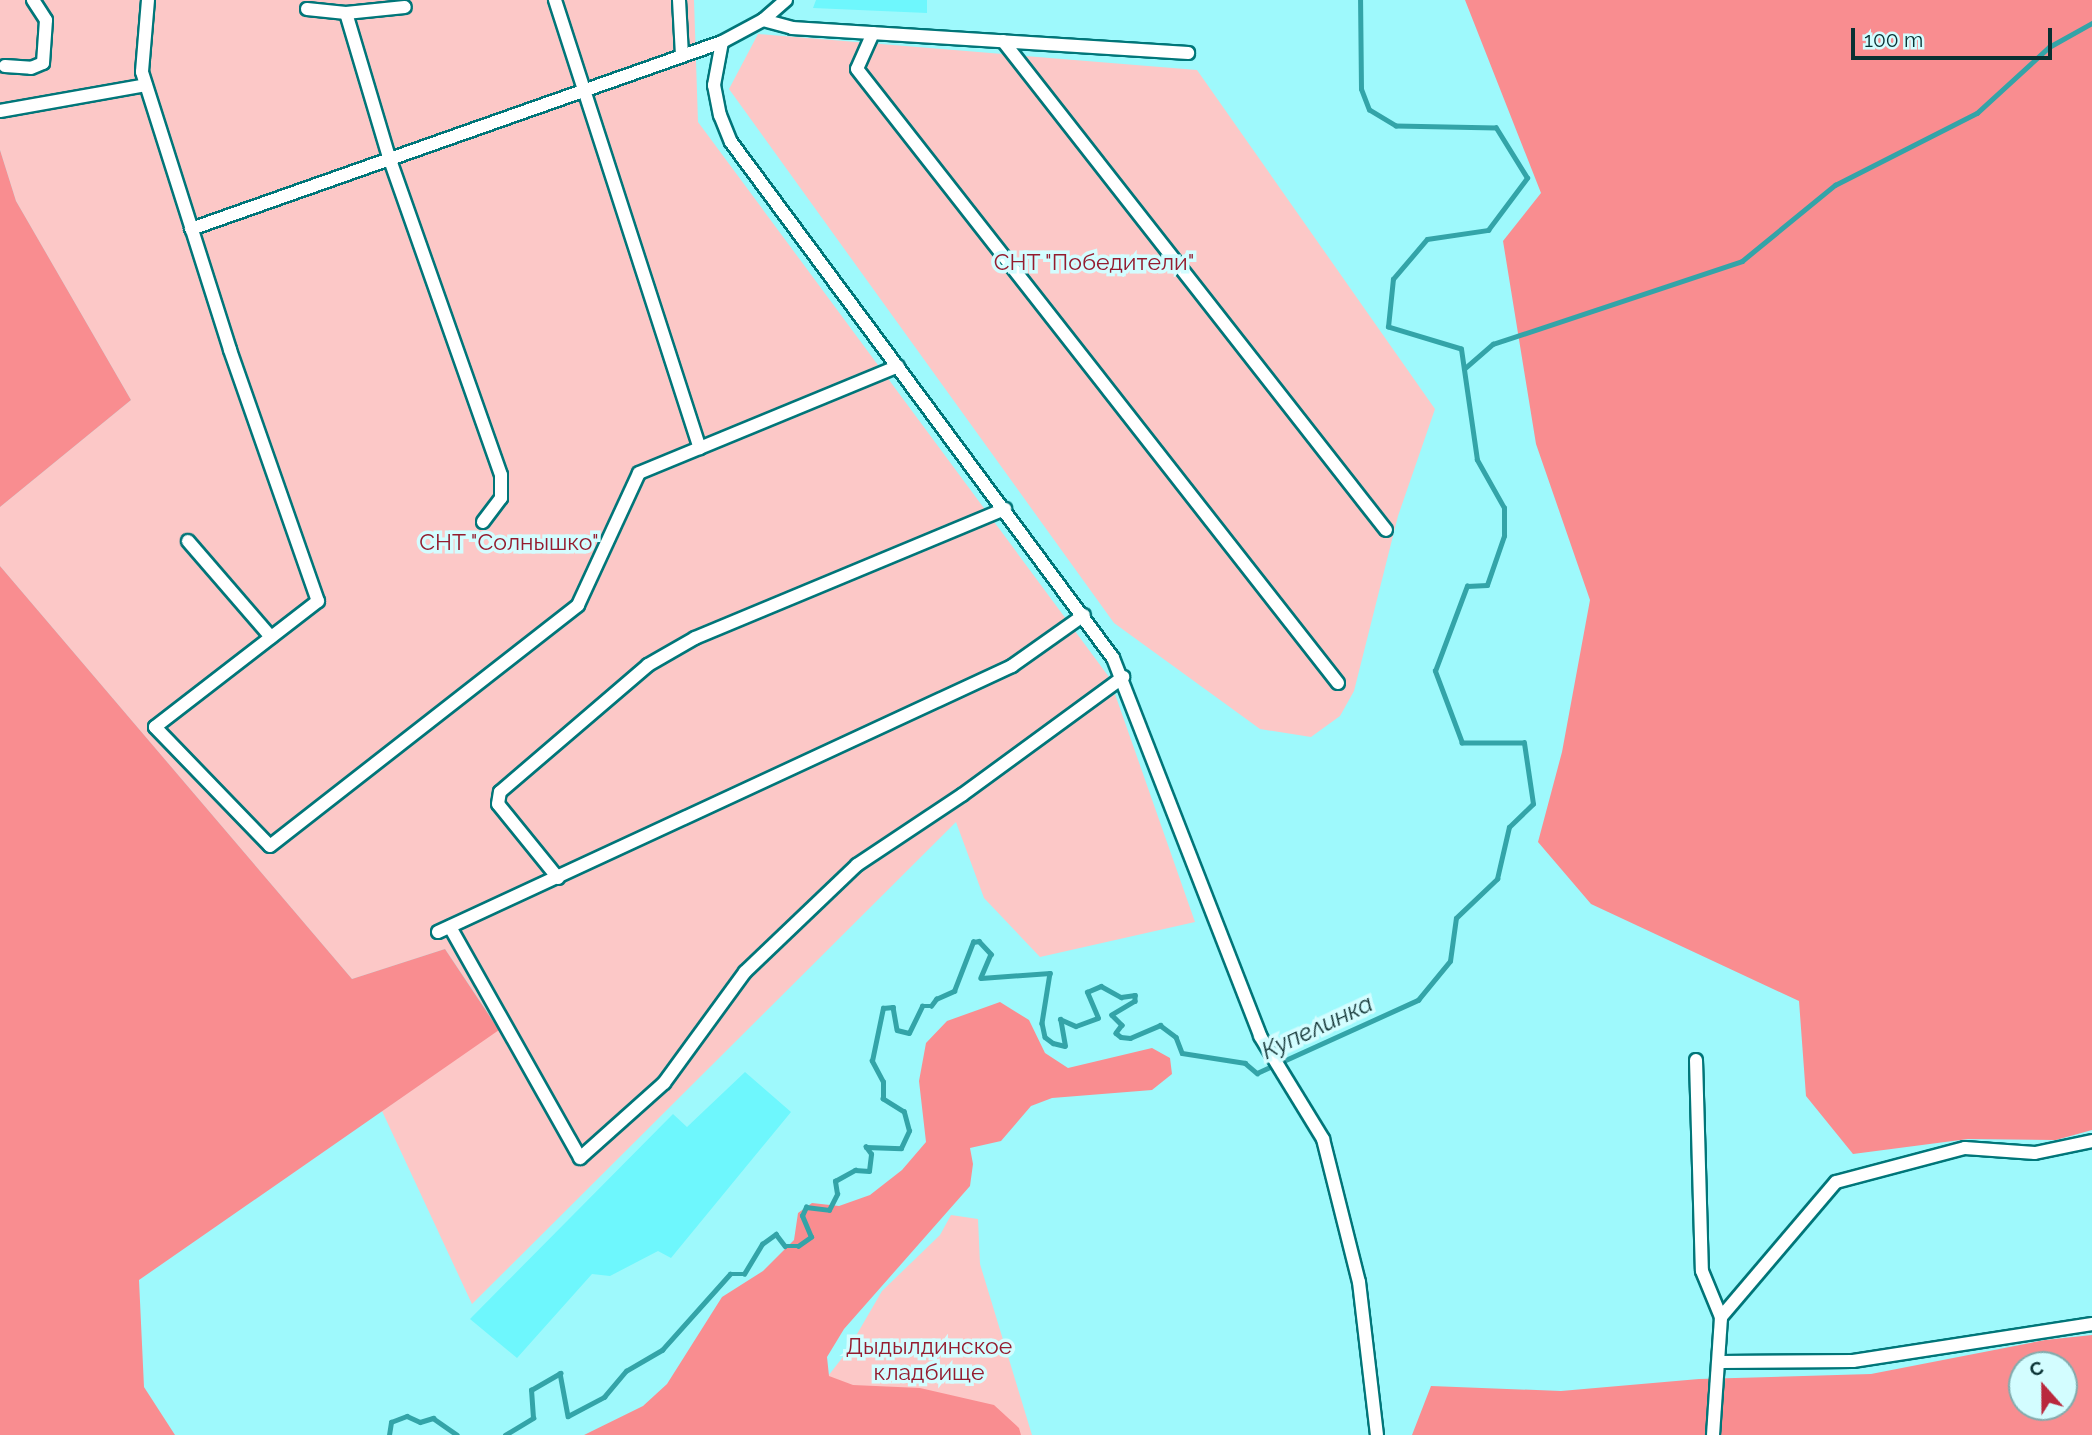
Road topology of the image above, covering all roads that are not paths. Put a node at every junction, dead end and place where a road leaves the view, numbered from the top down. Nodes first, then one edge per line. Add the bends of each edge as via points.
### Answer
1 (33, 0) edge
2 (148, 0) edge
3 (555, 0) edge
4 (679, 0) edge
5 (786, 0) edge
6 (405, 7) dead end
7 (307, 9) dead end
8 (346, 13) junction
9 (762, 20) junction
10 (873, 33) junction
11 (1003, 41) junction
12 (722, 42) junction
13 (1188, 53) dead end
14 (682, 55) junction
15 (5, 66) dead end
16 (146, 85) junction
17 (583, 93) junction
18 (0, 111) edge
19 (388, 157) junction
20 (191, 229) junction
21 (898, 366) junction
22 (700, 448) junction
23 (1005, 509) junction
24 (483, 522) dead end
25 (1386, 530) dead end
26 (188, 541) dead end
27 (1084, 615) junction
28 (271, 637) junction
29 (1123, 677) junction
30 (1338, 683) dead end
31 (558, 878) junction
32 (1696, 1060) dead end
33 (2092, 1140) edge
34 (1721, 1317) junction
35 (2092, 1324) edge
36 (1720, 1362) junction
37 (1377, 1435) edge
38 (1713, 1435) edge

1 - 15 street via 46,20 43,63 31,68
2 - 16 street via 142,72
3 - 17 street
4 - 14 street
5 - 9 street
6 - 8 street
7 - 8 street
8 - 19 street
9 - 10 street via 792,29
9 - 12 street
10 - 11 street
10 - 30 street via 857,69
11 - 13 street
11 - 25 street
12 - 14 street
12 - 21 street via 714,85 732,142
14 - 17 street
16 - 18 street
16 - 20 street
17 - 19 street
17 - 22 street
19 - 20 street
19 - 24 street via 501,475 501,498
20 - 28 street via 318,601
21 - 22 street
21 - 23 street
22 - 28 street via 639,473 578,605 270,846 155,727
23 - 27 street
23 - 31 street via 695,638 648,665 500,792 498,804
26 - 28 street
27 - 29 street
27 - 31 street via 1012,666
29 - 31 street via 857,865 745,972 664,1083 580,1158 444,930
29 - 37 street via 1269,1055 1323,1139 1359,1282
32 - 34 street via 1702,1271
33 - 34 street via 2035,1153 1965,1148 1836,1182
34 - 36 street
35 - 36 street via 1853,1361
36 - 38 street

